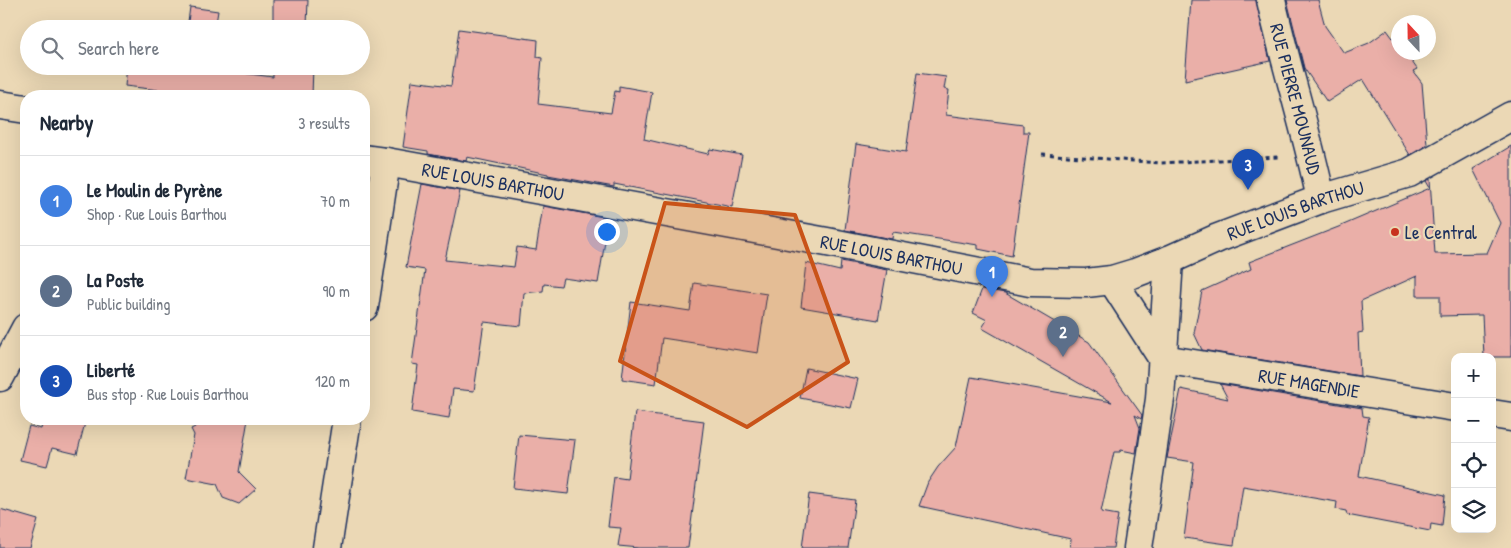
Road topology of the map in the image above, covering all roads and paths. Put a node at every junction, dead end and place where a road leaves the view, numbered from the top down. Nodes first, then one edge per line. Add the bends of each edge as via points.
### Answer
1 (1271, 0) edge
2 (0, 105) edge
3 (20, 108) edge
4 (1511, 116) edge
5 (1042, 154) dead end
6 (1312, 155) junction
7 (375, 160) edge
8 (1321, 199) junction
9 (370, 227) edge
10 (1169, 260) junction
11 (1112, 280) junction
12 (20, 339) edge
13 (1163, 359) junction
14 (0, 377) edge
15 (1451, 406) edge
16 (1496, 415) edge
17 (1511, 417) edge
18 (346, 425) edge
19 (327, 548) edge
20 (1138, 548) edge

1 - 6 street, RUE PIERRE MOUNAUD
2 - 3 street
4 - 8 street, RUE LOUIS BARTHOU via 1409,173
5 - 6 path via 1160,163
6 - 8 street, RUE PIERRE MOUNAUD
7 - 9 street
7 - 11 street, RUE LOUIS BARTHOU via 1030,282
8 - 10 street, RUE LOUIS BARTHOU
10 - 11 street, RUE LOUIS BARTHOU
10 - 13 street
11 - 13 street
12 - 14 street
13 - 15 street, RUE MAGENDIE
13 - 20 street
16 - 17 street
18 - 19 street

